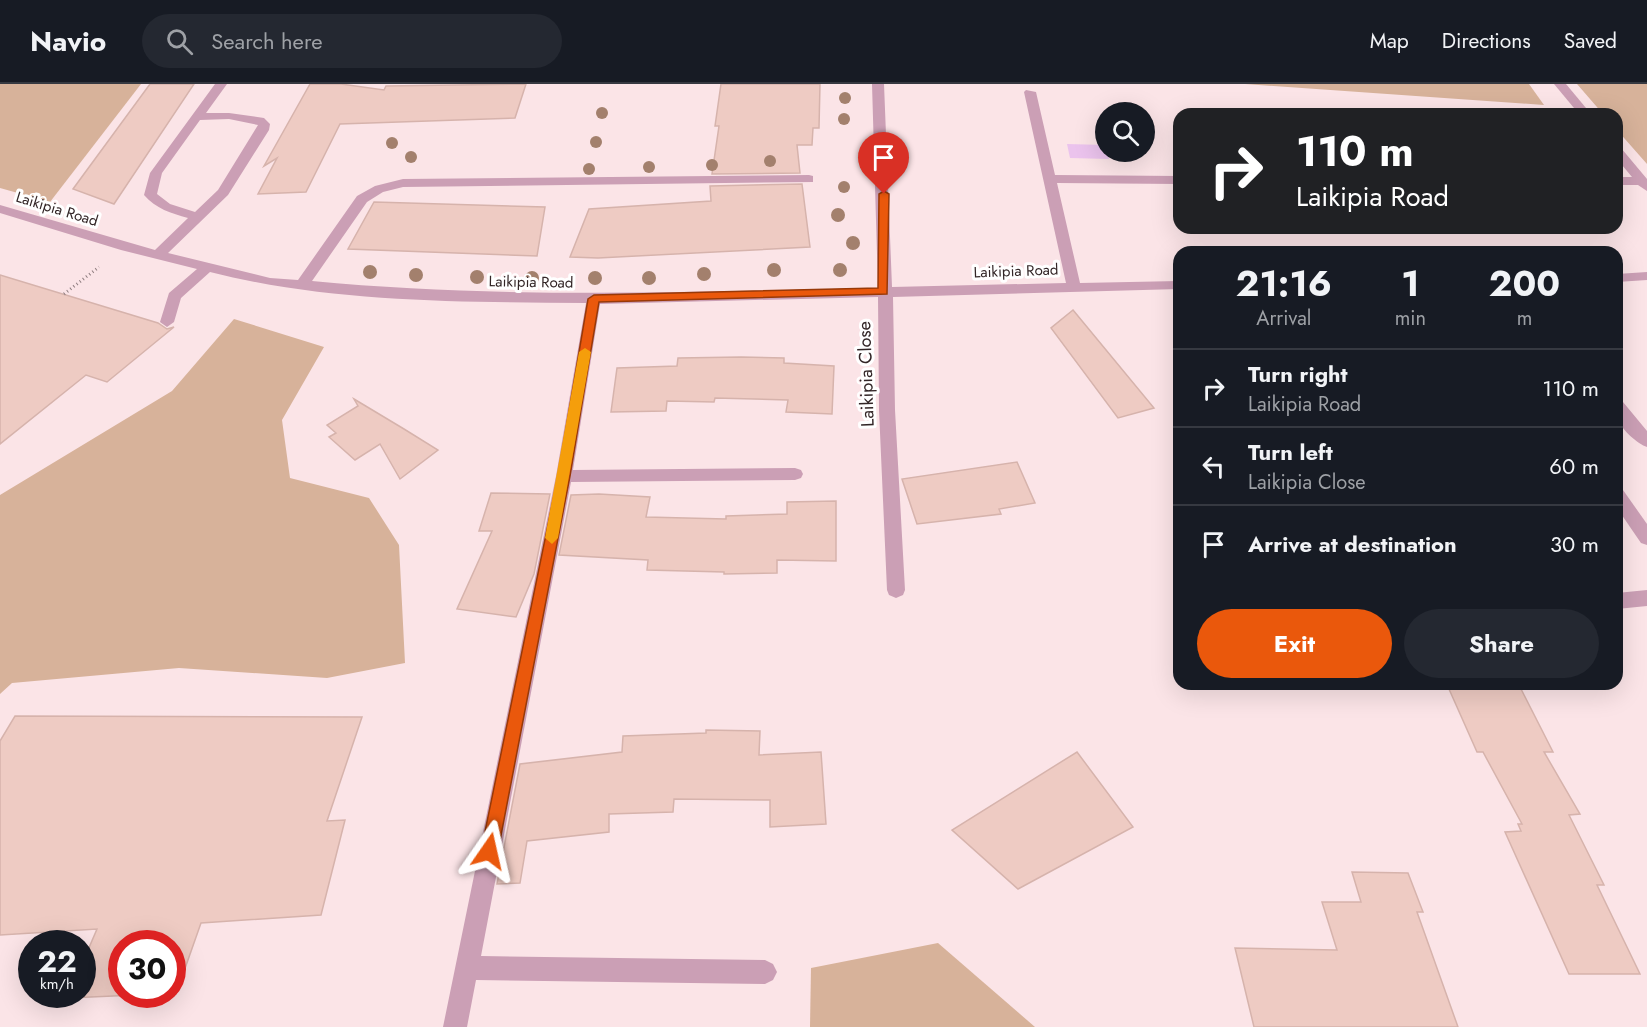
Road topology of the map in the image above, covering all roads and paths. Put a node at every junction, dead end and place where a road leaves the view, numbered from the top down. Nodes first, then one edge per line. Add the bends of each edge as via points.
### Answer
1 (221, 84) edge
2 (878, 84) edge
3 (1560, 84) edge
4 (1030, 92) dead end
5 (1581, 108) edge
6 (197, 117) junction
7 (1623, 158) edge
8 (809, 179) dead end
9 (1049, 179) junction
10 (1173, 180) edge
11 (1623, 182) edge
12 (1644, 184) edge
13 (0, 209) edge
14 (197, 217) junction
15 (126, 247) junction
16 (158, 255) junction
17 (208, 267) junction
18 (1647, 276) edge
19 (1623, 278) edge
20 (302, 285) junction
21 (1173, 285) edge
22 (1074, 286) junction
23 (883, 291) junction
24 (64, 294) dead end
25 (594, 299) junction
26 (167, 322) dead end
27 (1623, 415) edge
28 (1647, 441) edge
29 (795, 474) dead end
30 (564, 476) junction
31 (1623, 504) edge
32 (1647, 538) edge
33 (896, 590) dead end
34 (1647, 598) edge
35 (1623, 600) edge
36 (466, 968) junction
37 (765, 972) dead end
38 (455, 1027) edge

1 - 6 street
2 - 23 street, Laikipia Close via 884,194
3 - 5 street
4 - 9 street
6 - 14 street via 156,174 150,195 165,207
6 - 14 street via 250,117 264,124 223,192
7 - 12 street
8 - 20 street via 395,185 362,199
9 - 10 street
9 - 22 street
11 - 12 street
13 - 15 street, Laikipia Road
14 - 16 street
15 - 16 street, Laikipia Road
15 - 24 path
16 - 17 street, Laikipia Road
17 - 20 street, Laikipia Road via 270,282
17 - 26 street via 174,296
18 - 19 street
20 - 25 street, Laikipia Road via 398,294
21 - 22 street, Laikipia Road
22 - 23 street, Laikipia Road
23 - 25 street, Laikipia Road
23 - 33 street, Laikipia Close
25 - 30 street
27 - 28 street
29 - 30 street
30 - 36 street
31 - 32 street
34 - 35 street
36 - 37 street
36 - 38 street

